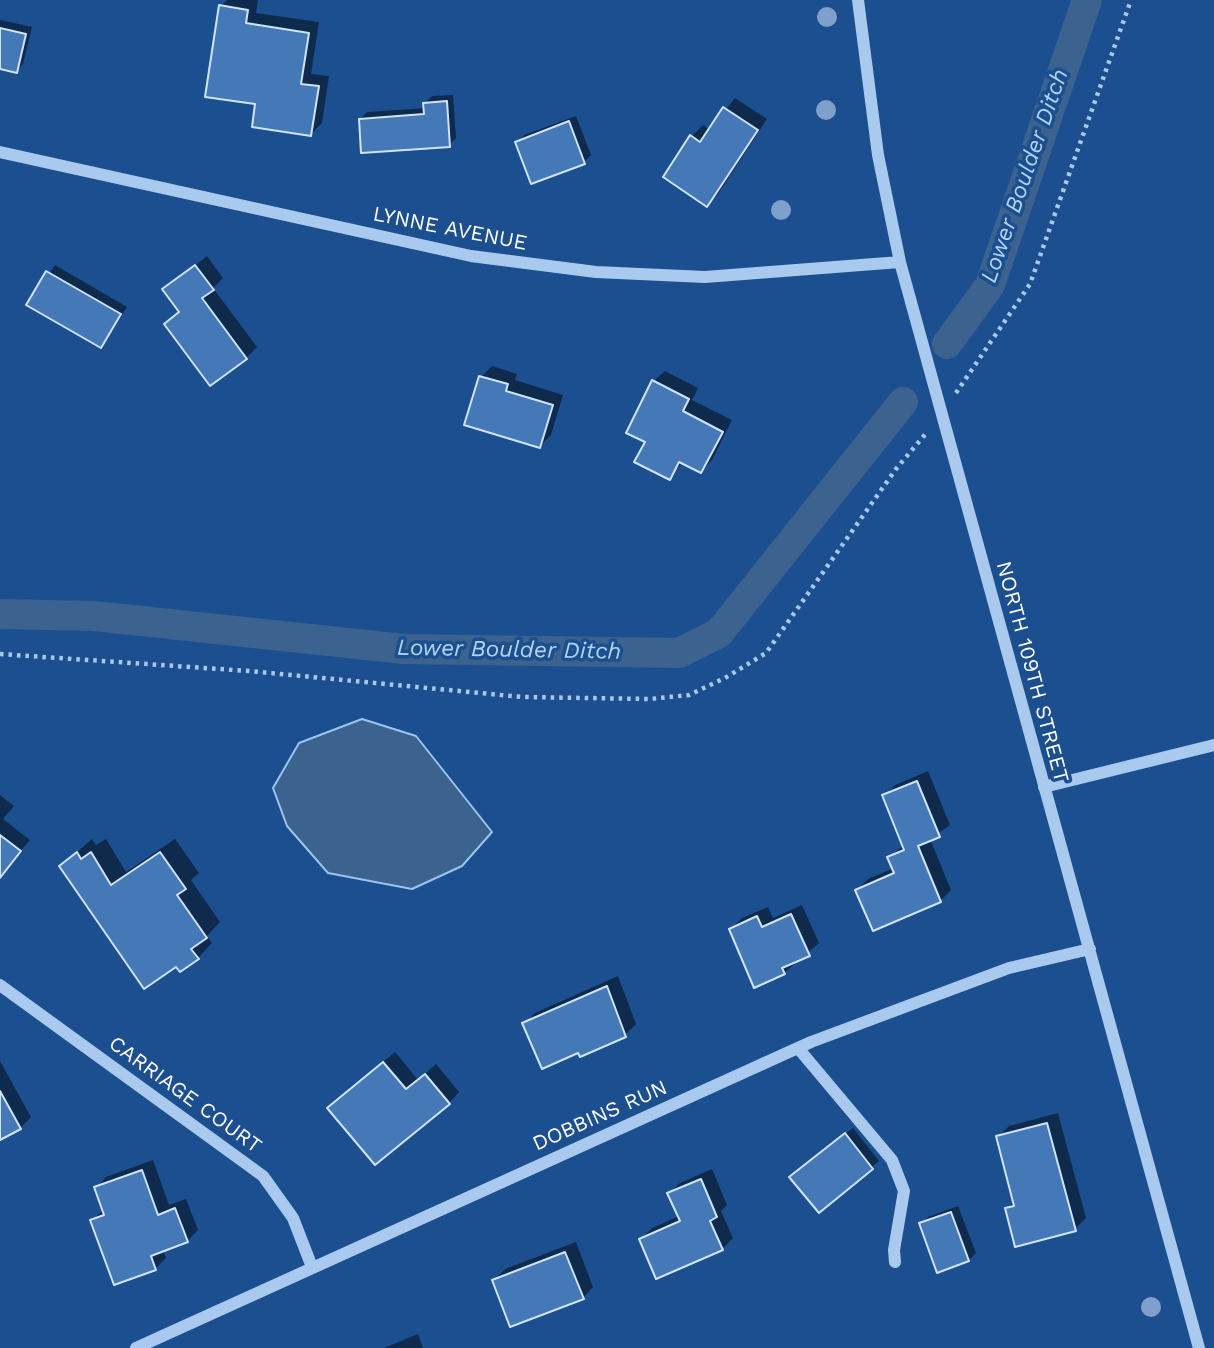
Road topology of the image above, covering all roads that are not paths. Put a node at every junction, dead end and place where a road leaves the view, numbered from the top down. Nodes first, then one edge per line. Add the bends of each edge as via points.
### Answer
1 (858, 0) edge
2 (0, 152) edge
3 (900, 262) junction
4 (1214, 745) edge
5 (1044, 787) junction
6 (1090, 949) junction
7 (0, 985) edge
8 (798, 1048) junction
9 (895, 1262) dead end
10 (312, 1267) junction
11 (136, 1348) edge
12 (1199, 1348) edge

1 - 3 street, NORTH 109TH STREET via 878,155
2 - 3 street, LYNNE AVENUE via 471,257 596,272 705,277
3 - 5 street, NORTH 109TH STREET
4 - 5 street
5 - 6 street, NORTH 109TH STREET
6 - 8 street, DOBBINS RUN via 1009,968
6 - 12 street, NORTH 109TH STREET
7 - 10 street, CARRIAGE COURT via 263,1176 293,1219
8 - 9 street via 892,1160 904,1191
8 - 10 street, DOBBINS RUN
10 - 11 street, DOBBINS RUN

